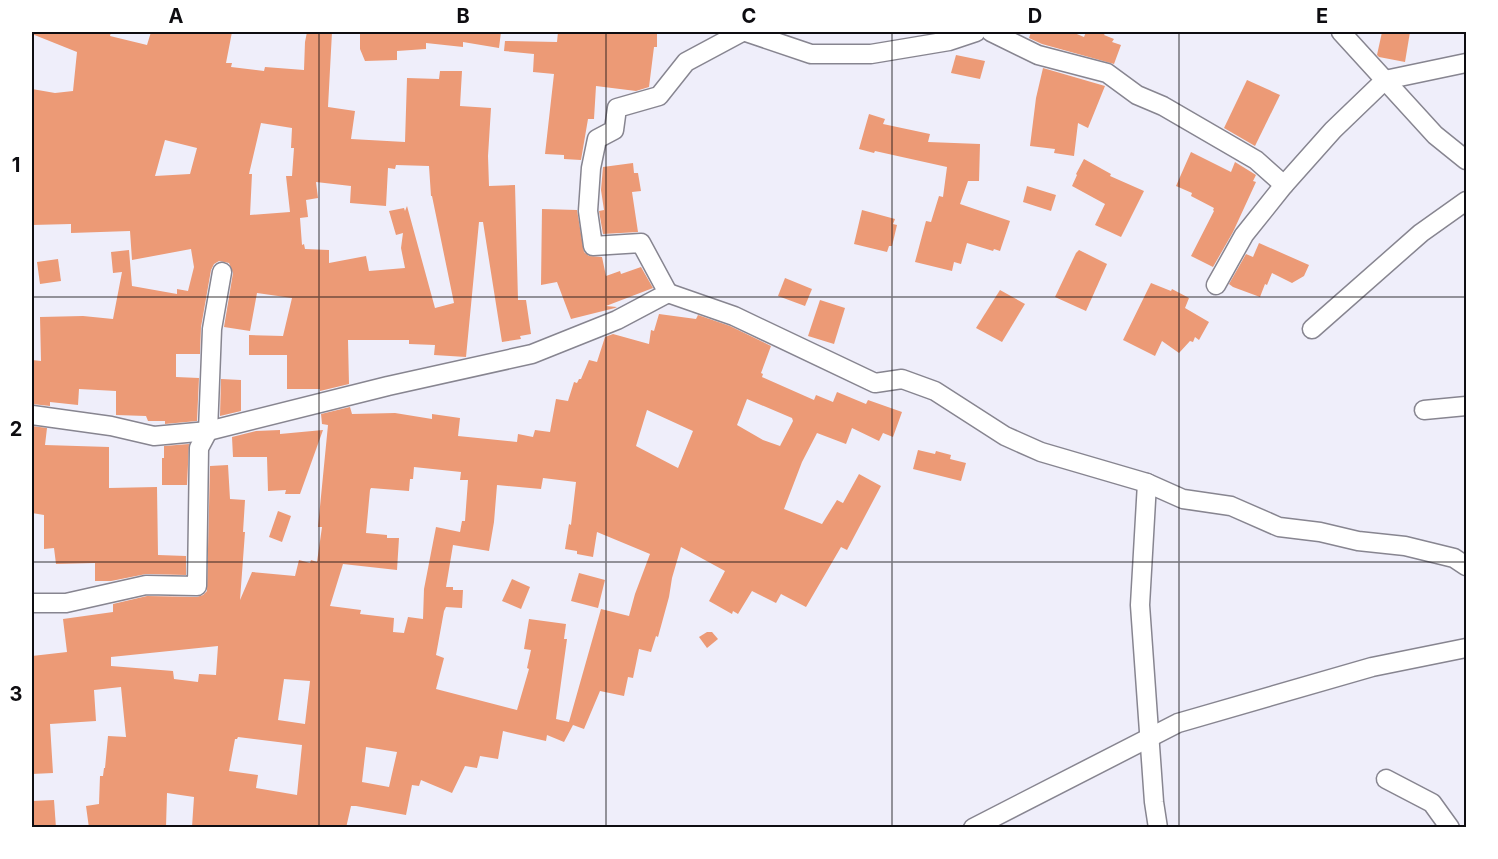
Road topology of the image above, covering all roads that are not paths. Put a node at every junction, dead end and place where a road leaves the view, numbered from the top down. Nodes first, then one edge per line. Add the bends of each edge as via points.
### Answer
1 (742, 32) edge
2 (746, 32) edge
3 (976, 32) edge
4 (991, 32) edge
5 (1341, 32) edge
6 (1467, 63) edge
7 (1385, 80) junction
8 (1467, 160) edge
9 (1284, 185) junction
10 (1467, 201) edge
11 (222, 272) dead end
12 (1216, 285) dead end
13 (668, 293) junction
14 (1312, 329) dead end
15 (1467, 406) edge
16 (1424, 410) dead end
17 (32, 415) edge
18 (208, 431) junction
19 (1147, 483) junction
20 (1467, 566) edge
21 (32, 603) edge
22 (1467, 648) edge
23 (1149, 738) junction
24 (1386, 779) dead end
25 (974, 828) edge
26 (1158, 828) edge
27 (1450, 828) edge

1 - 13 street via 686,62 659,96 617,108 614,130 597,139 588,211 593,246 641,243
2 - 3 street via 811,54 871,54
4 - 9 street via 1038,55 1107,73 1137,95 1163,105 1256,160
5 - 7 street
6 - 7 street
7 - 8 street via 1435,135
7 - 9 street
9 - 12 street via 1244,235
10 - 14 street via 1421,233
11 - 18 street via 212,329
13 - 18 street via 617,320 532,354
13 - 19 street via 734,316 875,383 902,379 935,391 1005,436 1041,452
15 - 16 street
17 - 18 street via 154,436
18 - 21 street via 199,448 197,586 147,585 66,603
19 - 20 street via 1183,499 1231,506 1279,527 1405,546 1454,558
19 - 23 street via 1140,605
22 - 23 street via 1372,667 1178,723
23 - 25 street
23 - 26 street
24 - 27 street via 1432,803

